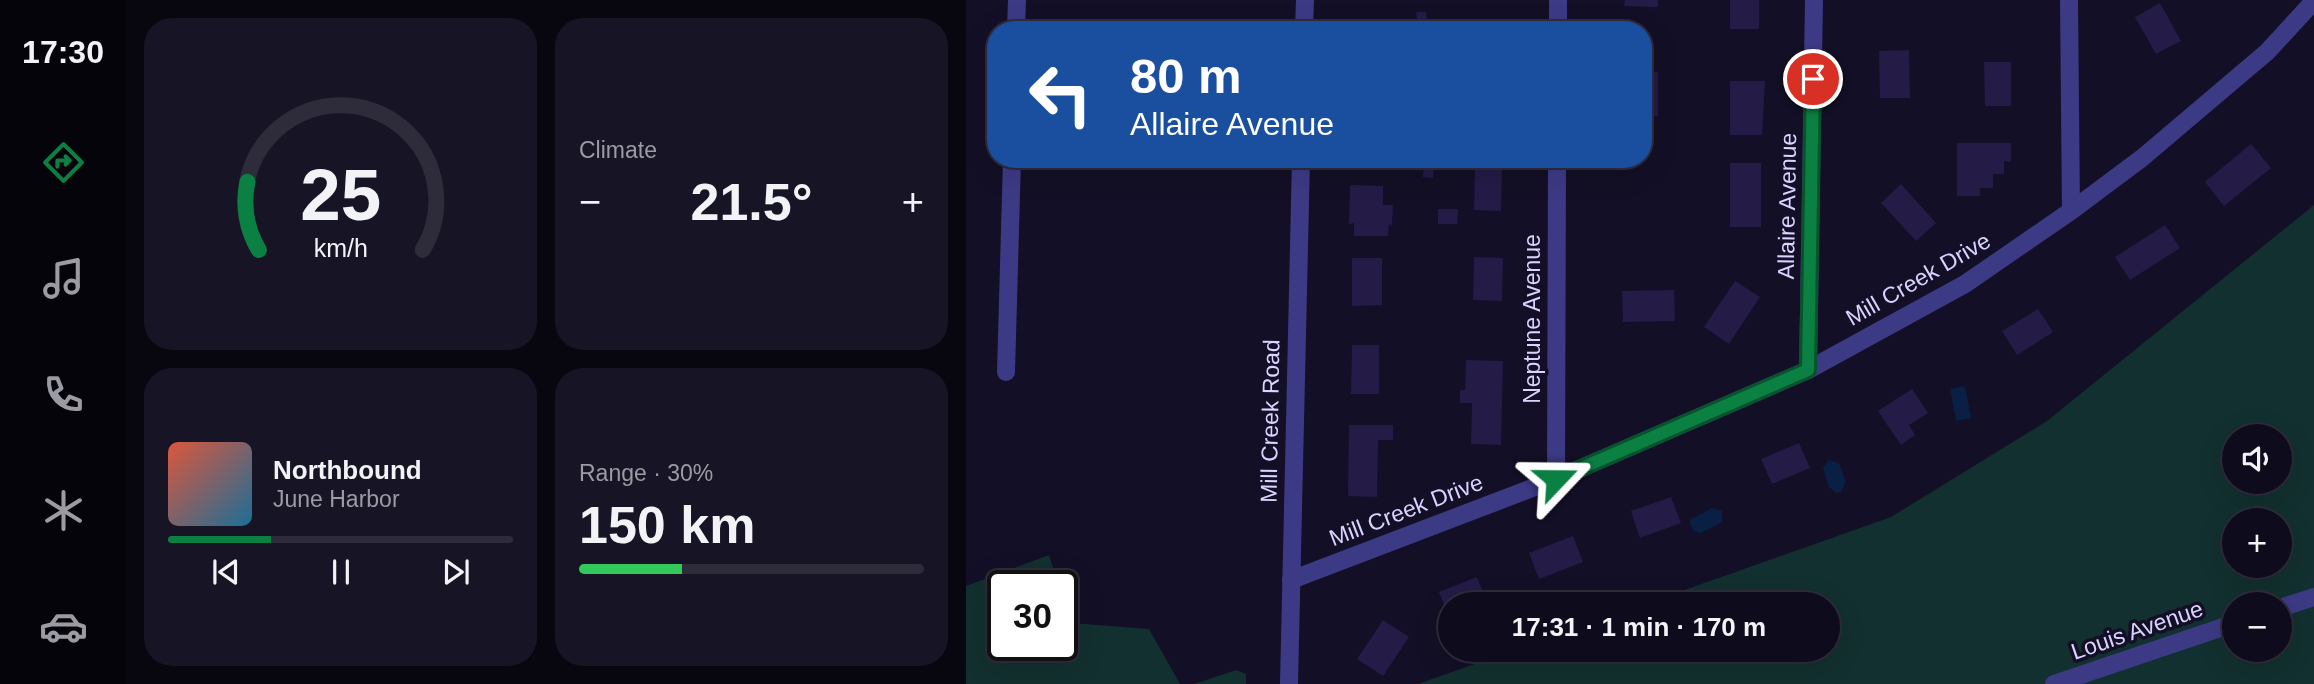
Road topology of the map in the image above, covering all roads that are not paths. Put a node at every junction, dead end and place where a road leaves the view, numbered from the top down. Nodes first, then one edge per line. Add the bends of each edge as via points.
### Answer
1 (1017, 0) edge
2 (1305, 0) edge
3 (1558, 0) edge
4 (1814, 0) edge
5 (2069, 0) edge
6 (2314, 1) edge
7 (1016, 21) edge
8 (1304, 21) edge
9 (1558, 21) edge
10 (1012, 168) edge
11 (1301, 168) edge
12 (1557, 168) edge
13 (2071, 211) junction
14 (1808, 370) junction
15 (1006, 372) dead end
16 (1556, 479) junction
17 (1291, 580) junction
18 (2314, 597) edge
19 (2292, 604) edge
20 (2222, 627) edge
21 (1289, 684) edge
22 (2054, 684) edge

1 - 7 street
2 - 8 street
3 - 9 street
4 - 14 street, Allaire Avenue
5 - 13 street
6 - 13 street, Mill Creek Drive via 2267,52 2142,159
10 - 15 street
11 - 17 street, Mill Creek Road
12 - 16 street, Neptune Avenue
13 - 14 street, Mill Creek Drive via 1965,284
14 - 16 street, Mill Creek Drive
16 - 17 street, Mill Creek Drive
17 - 21 street, Mill Creek Road
18 - 19 street
20 - 22 street, Louis Avenue

